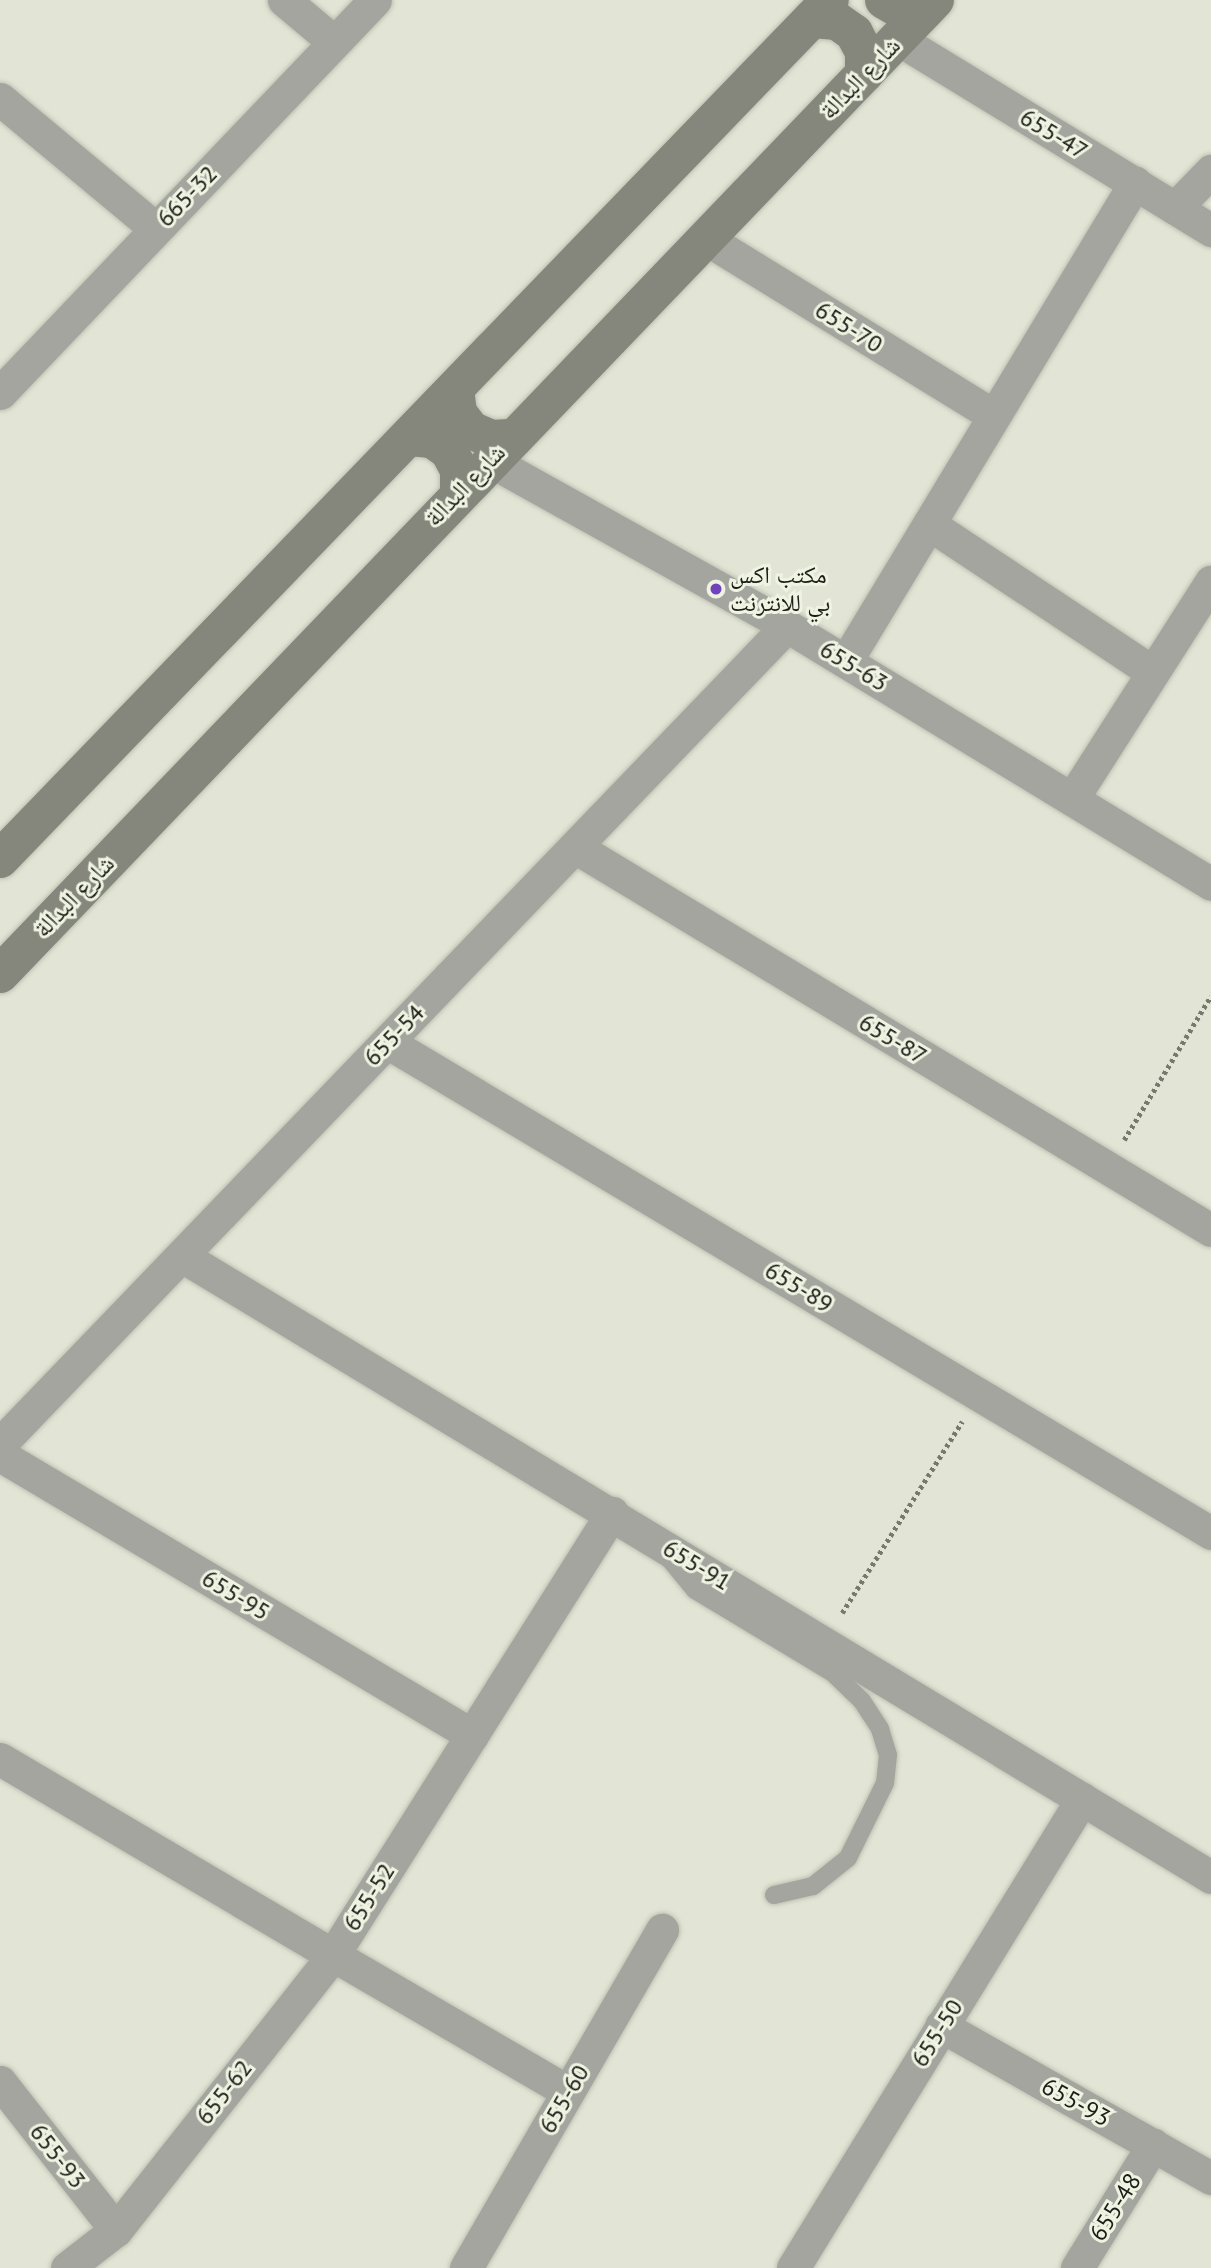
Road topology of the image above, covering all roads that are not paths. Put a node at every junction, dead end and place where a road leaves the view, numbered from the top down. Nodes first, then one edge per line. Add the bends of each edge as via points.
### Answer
1 (284, 0) edge
2 (374, 0) edge
3 (884, 0) edge
4 (929, 6) edge
5 (821, 10) edge
6 (898, 39) junction
7 (334, 42) junction
8 (864, 74) junction
9 (0, 99) edge
10 (1211, 171) edge
11 (1135, 183) junction
12 (1175, 208) junction
13 (156, 229) junction
14 (1211, 230) edge
15 (705, 238) junction
16 (455, 389) junction
17 (0, 393) edge
18 (994, 416) junction
19 (409, 437) junction
20 (500, 449) junction
21 (459, 491) junction
22 (929, 524) junction
23 (1211, 582) edge
24 (787, 626) junction
25 (846, 661) junction
26 (1153, 673) junction
27 (1072, 799) junction
28 (575, 847) junction
29 (0, 859) edge
30 (1211, 884) edge
31 (0, 974) edge
32 (387, 1042) junction
33 (1211, 1230) edge
34 (182, 1256) junction
35 (0, 1444) edge
36 (0, 1455) edge
37 (612, 1513) junction
38 (1211, 1532) edge
39 (658, 1541) junction
40 (472, 1735) junction
41 (0, 1759) edge
42 (1082, 1799) junction
43 (1211, 1877) edge
44 (774, 1895) dead end
45 (662, 1930) dead end
46 (333, 1955) junction
47 (942, 2026) junction
48 (0, 2082) edge
49 (568, 2092) junction
50 (1153, 2145) junction
51 (1211, 2178) edge
52 (116, 2230) junction
53 (67, 2268) edge
54 (466, 2268) edge
55 (793, 2268) edge
56 (1077, 2268) edge

1 - 7 street
2 - 7 street, 665-32
3 - 4 street via 903,11
4 - 6 street, شارع البدالة
5 - 8 street via 854,33 864,52
5 - 16 street
6 - 8 street, شارع البدالة
6 - 11 street, 655-47
7 - 13 street, 665-32
8 - 15 street, شارع البدالة
9 - 13 street
10 - 12 street
11 - 12 street, 655-47
11 - 18 street
12 - 14 street, 655-47
13 - 17 street, 665-32
15 - 18 street, 655-70
15 - 20 street, شارع البدالة
16 - 19 street
16 - 20 street via 458,413 471,430
18 - 22 street
19 - 21 street via 432,439 449,452 459,470
19 - 29 street
20 - 21 street, شارع البدالة
20 - 24 street, 655-63
21 - 31 street, شارع البدالة
22 - 25 street
22 - 26 street
23 - 26 street
24 - 25 street, 655-63
24 - 28 street, 655-54
25 - 27 street, 655-63
26 - 27 street
27 - 30 street, 655-63
28 - 32 street, 655-54
28 - 33 street, 655-87
32 - 34 street, 655-54
32 - 38 street, 655-89
34 - 35 street, 655-54
34 - 37 street, 655-91
36 - 40 street, 655-95
37 - 39 street, 655-91
37 - 40 street, 655-52
39 - 42 street, 655-91
39 - 44 lane via 675,1571 695,1590 833,1673 862,1701 880,1729 888,1755 886,1783 848,1858 813,1886
40 - 46 street, 655-52
41 - 46 street, 655-52
42 - 43 street, 655-91
42 - 47 street, 655-50
45 - 49 street, 655-60
46 - 49 street
46 - 52 street, 655-62
47 - 50 street, 655-93
47 - 55 street, 655-50
48 - 52 street, 655-93
49 - 54 street, 655-60
50 - 51 street, 655-93
50 - 56 street, 655-48
52 - 53 street, 655-62

